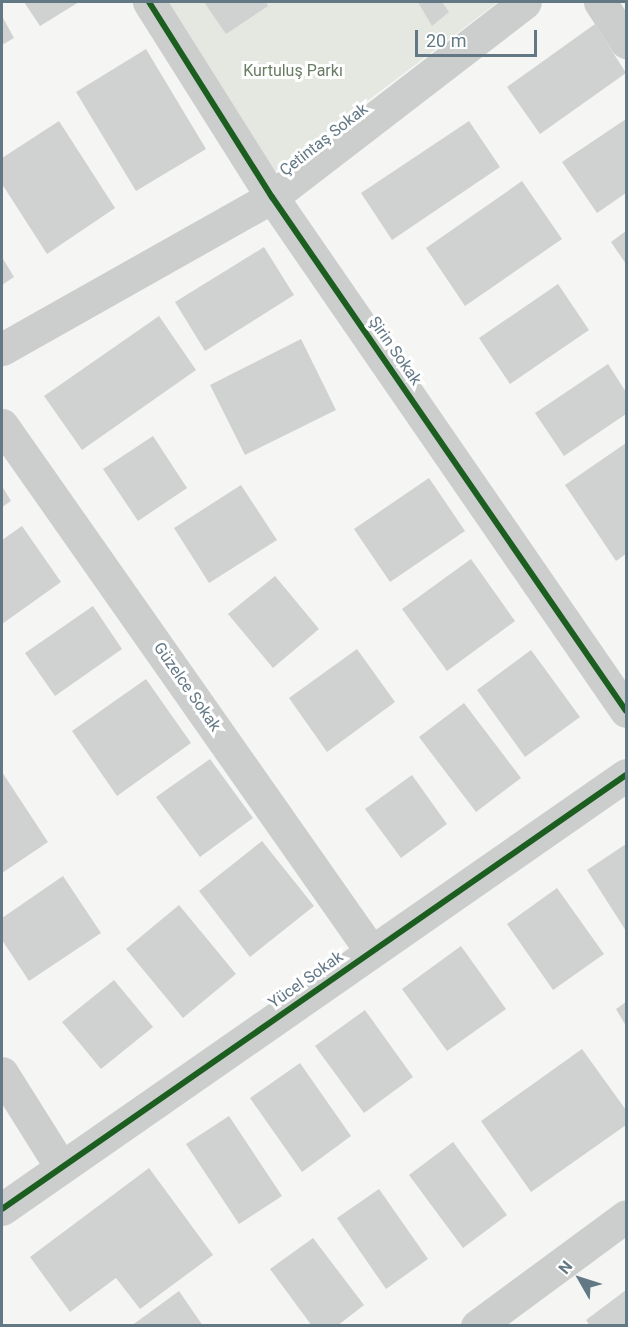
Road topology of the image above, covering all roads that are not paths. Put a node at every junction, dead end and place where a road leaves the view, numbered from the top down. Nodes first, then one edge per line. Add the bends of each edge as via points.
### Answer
1 (149, 2) edge
2 (525, 2) edge
3 (600, 2) edge
4 (627, 42) edge
5 (273, 197) junction
6 (2, 349) edge
7 (2, 425) edge
8 (627, 711) edge
9 (627, 775) edge
10 (371, 951) junction
11 (2, 1073) edge
12 (61, 1167) junction
13 (2, 1209) edge
14 (627, 1216) edge
15 (477, 1326) edge

1 - 5 street, Şirin Sokak
2 - 5 street, Çetintaş Sokak
3 - 4 street
5 - 6 street, Çetintaş Sokak
5 - 8 street, Şirin Sokak
7 - 10 street, Güzelce Sokak
9 - 10 street, Yücel Sokak
10 - 12 street, Yücel Sokak
11 - 12 street
12 - 13 street, Yücel Sokak
14 - 15 street

